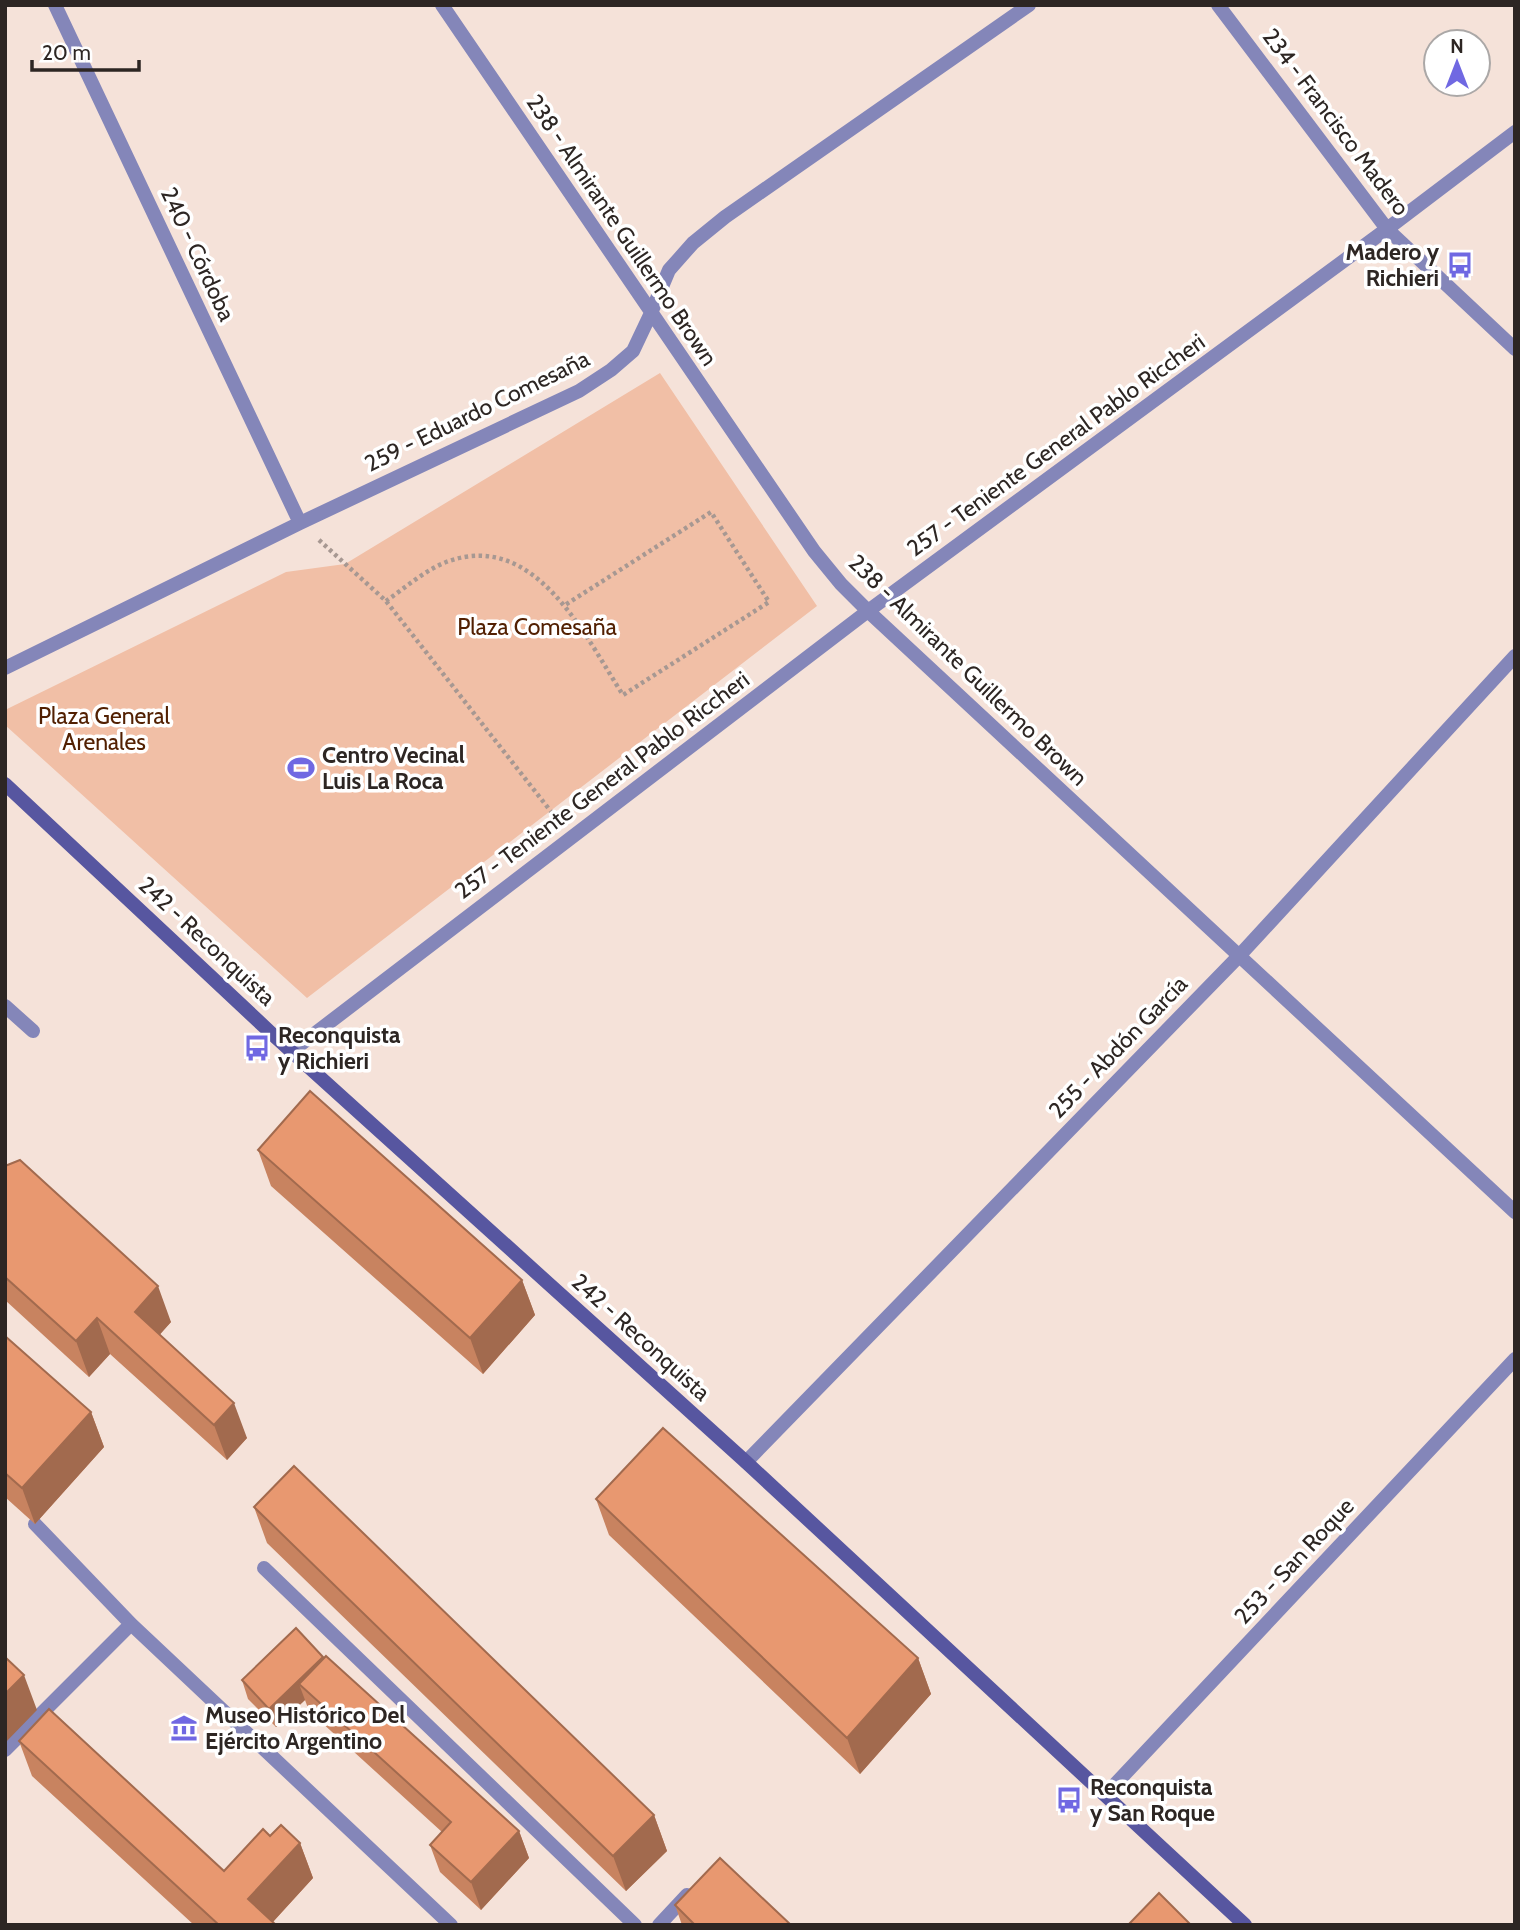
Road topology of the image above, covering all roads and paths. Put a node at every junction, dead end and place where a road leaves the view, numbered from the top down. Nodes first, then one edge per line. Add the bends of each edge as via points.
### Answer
1 (55, 5) edge
2 (442, 5) edge
3 (1029, 5) edge
4 (1218, 5) edge
5 (1515, 132) edge
6 (1387, 229) junction
7 (652, 313) junction
8 (1515, 349) edge
9 (300, 523) junction
10 (386, 601) junction
11 (565, 605) junction
12 (868, 611) junction
13 (1515, 656) edge
14 (5, 668) edge
15 (5, 784) edge
16 (572, 838) junction
17 (1239, 956) junction
18 (5, 1006) edge
19 (33, 1031) dead end
20 (292, 1051) junction
21 (1515, 1212) edge
22 (1515, 1359) edge
23 (746, 1462) junction
24 (35, 1524) dead end
25 (264, 1568) dead end
26 (131, 1624) junction
27 (5, 1750) edge
28 (1106, 1794) junction
29 (694, 1887) edge
30 (451, 1925) edge
31 (635, 1925) edge
32 (659, 1925) edge
33 (1245, 1925) edge

1 - 9 street, 240 - Córdoba
2 - 7 street, 238 - Almirante Guillermo Brown
3 - 7 street, 259 - Eduardo Comesaña via 724,217 669,270
4 - 6 street, 234 - Francisco Madero
5 - 6 street, 257 - Teniente General Pablo Riccheri
6 - 8 street, 234 - Francisco Madero
6 - 12 street, 257 - Teniente General Pablo Riccheri
7 - 9 street, 259 - Eduardo Comesaña via 633,351 579,391
7 - 12 street, 238 - Almirante Guillermo Brown via 814,551
9 - 10 path
9 - 14 street, 259 - Eduardo Comesaña
10 - 11 path via 433,568 480,555 522,568
10 - 16 path
11 - 11 path via 623,695 769,602 711,512
12 - 16 street, 257 - Teniente General Pablo Riccheri
12 - 17 street, 238 - Almirante Guillermo Brown
13 - 17 street, 255 - Abdón García
15 - 20 street, 242 - Reconquista
16 - 20 street, 257 - Teniente General Pablo Riccheri
17 - 21 street, 238 - Almirante Guillermo Brown
17 - 23 street, 255 - Abdón García
18 - 19 street
20 - 23 street, 242 - Reconquista
22 - 28 street, 253 - San Roque
23 - 28 street, 242 - Reconquista
24 - 26 street
25 - 31 street
26 - 27 street
26 - 30 street
28 - 33 street, 242 - Reconquista
29 - 32 street

